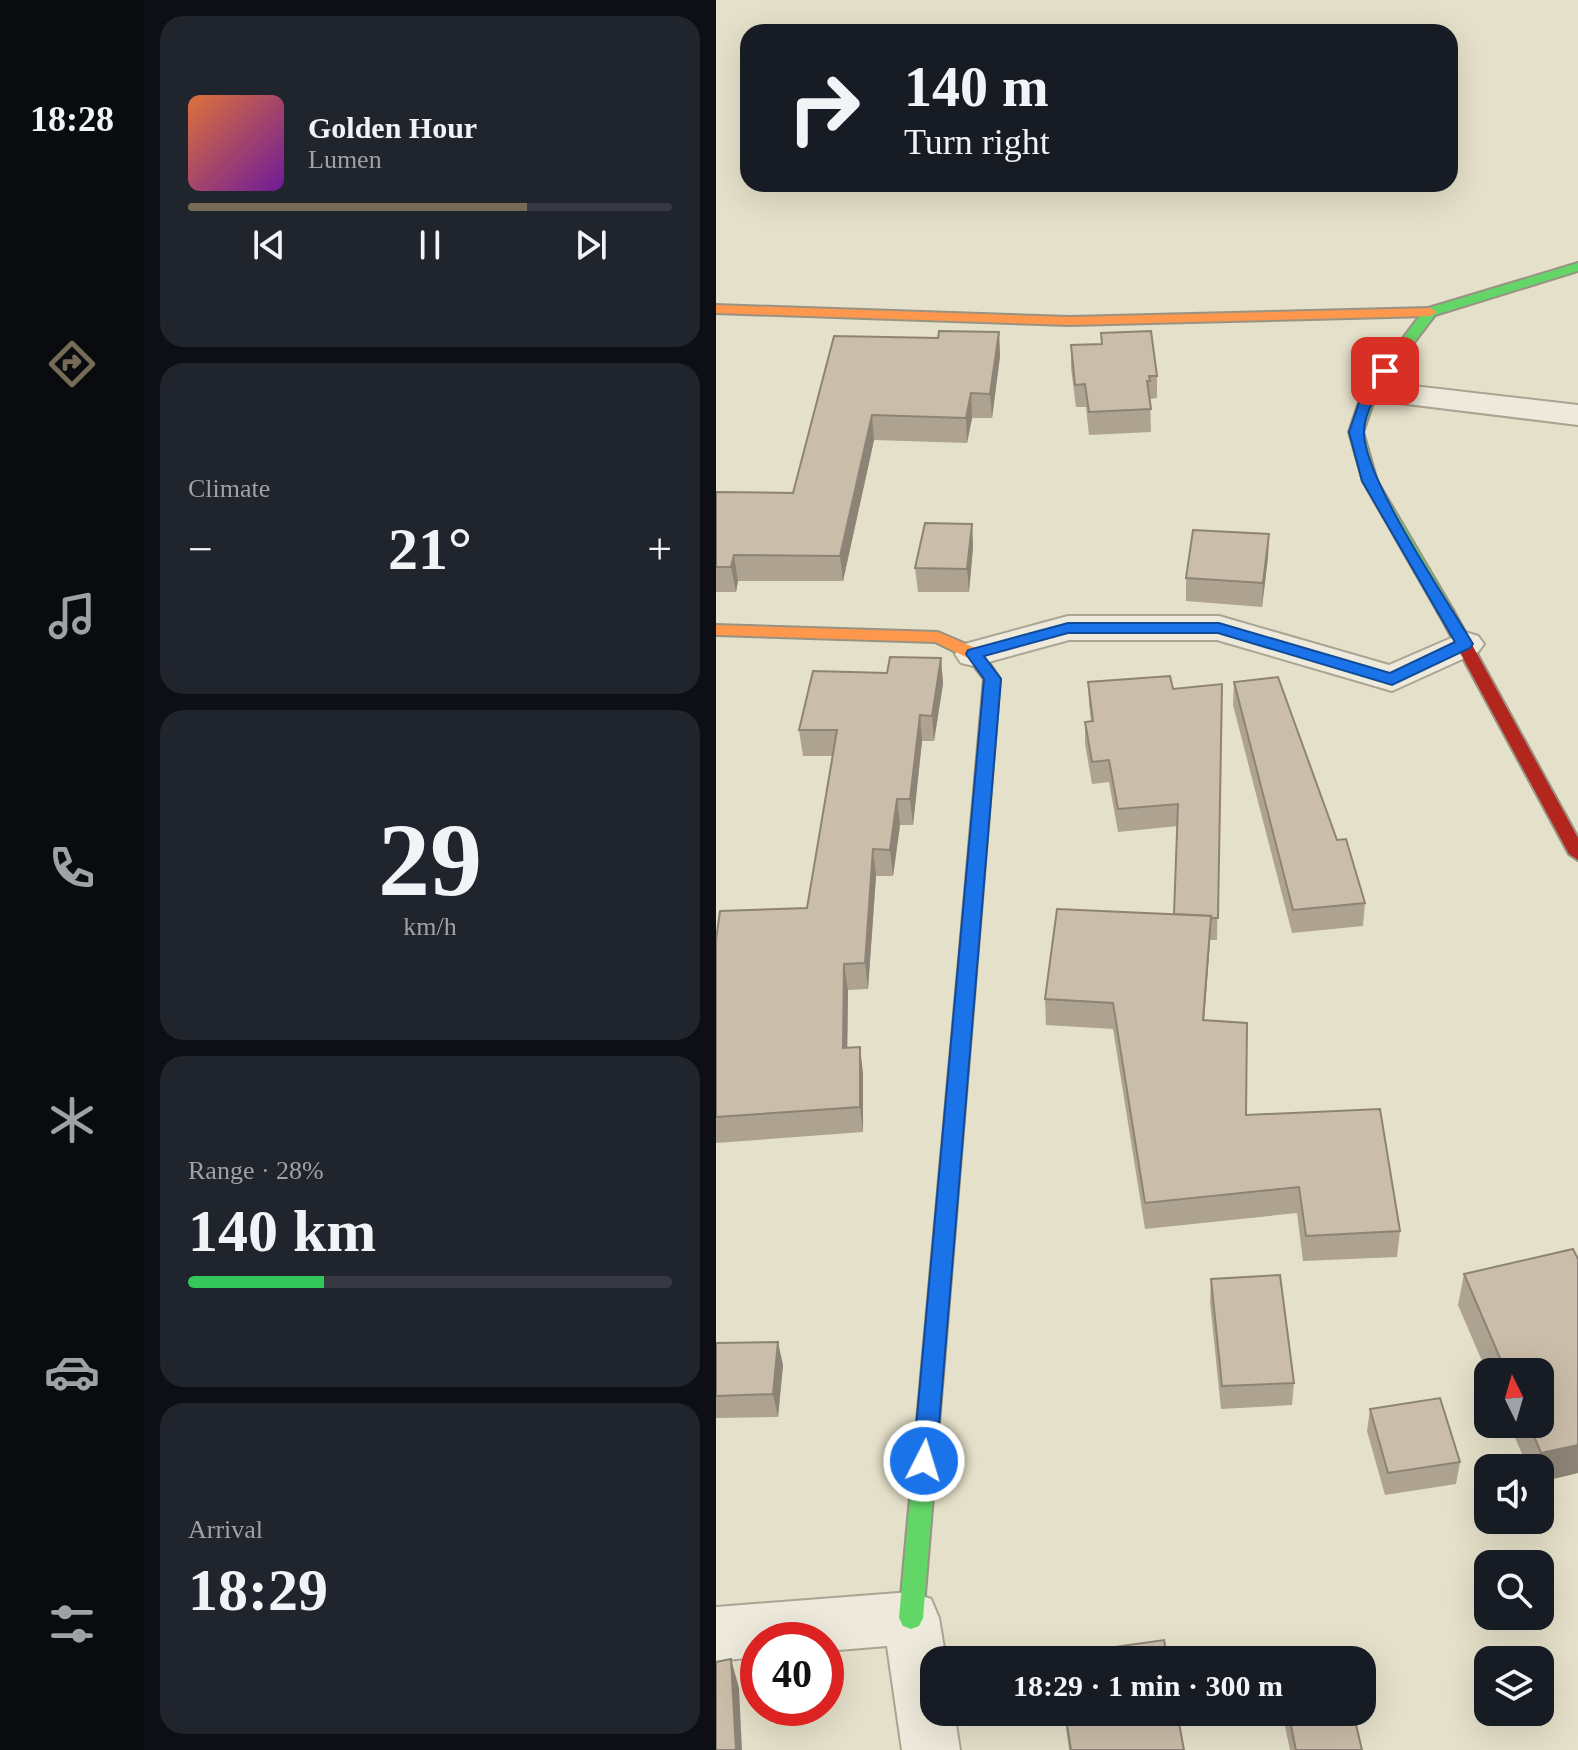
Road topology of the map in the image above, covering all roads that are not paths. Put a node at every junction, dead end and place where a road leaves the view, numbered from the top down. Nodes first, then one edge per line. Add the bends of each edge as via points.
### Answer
1 (1578, 267) edge
2 (716, 309) edge
3 (1430, 312) junction
4 (1370, 391) junction
5 (1578, 415) edge
6 (716, 630) edge
7 (1465, 644) junction
8 (974, 654) junction
9 (1578, 854) edge
10 (911, 1618) junction
11 (716, 1634) edge
12 (931, 1750) edge

1 - 3 street
2 - 3 street via 1070,321
3 - 4 street
4 - 5 street
4 - 7 street via 1356,432 1370,481
6 - 8 street via 938,637
7 - 8 street via 1392,679 1219,628 1068,628
7 - 9 street
8 - 10 street via 992,679
10 - 11 street
10 - 12 street

